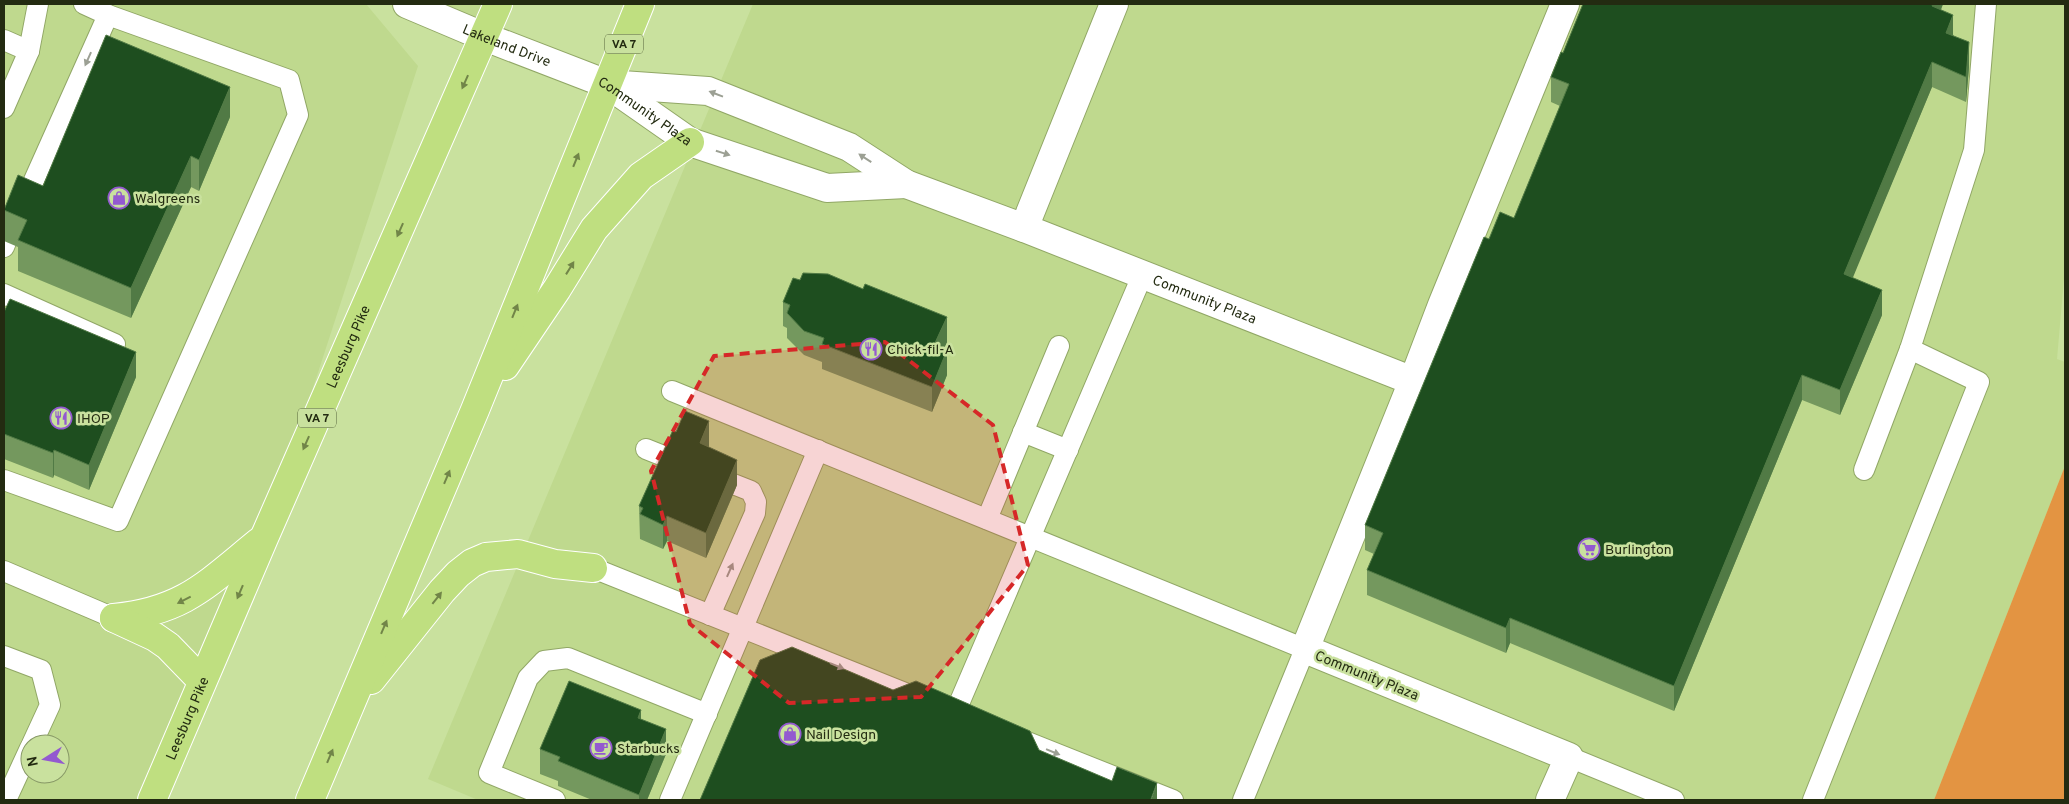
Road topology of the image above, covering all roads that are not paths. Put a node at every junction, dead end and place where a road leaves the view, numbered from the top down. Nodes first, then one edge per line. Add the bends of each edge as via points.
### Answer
1 (38, 4) edge
2 (84, 4) edge
3 (407, 4) edge
4 (498, 4) edge
5 (640, 4) edge
6 (1114, 4) edge
7 (1565, 4) edge
8 (1986, 4) edge
9 (108, 15) junction
10 (485, 37) junction
11 (4, 40) edge
12 (29, 51) junction
13 (607, 84) junction
14 (4, 108) edge
15 (690, 142) junction
16 (906, 184) junction
17 (22, 207) edge
18 (1024, 228) junction
19 (1142, 276) junction
20 (4, 294) edge
21 (115, 344) edge
22 (1059, 346) dead end
23 (1910, 349) junction
24 (1413, 381) junction
25 (672, 391) dead end
26 (475, 410) junction
27 (1023, 432) junction
28 (646, 449) dead end
29 (818, 450) junction
30 (1068, 450) junction
31 (1864, 470) dead end
32 (4, 480) edge
33 (987, 519) junction
34 (1031, 537) junction
35 (264, 538) junction
36 (593, 568) joint
37 (4, 571) edge
38 (710, 615) junction
39 (114, 618) junction
40 (743, 628) junction
41 (1305, 649) junction
42 (4, 656) edge
43 (202, 681) junction
44 (352, 705) junction
45 (707, 714) junction
46 (973, 720) junction
47 (37, 734) edge
48 (1570, 757) junction
49 (20, 770) edge
50 (6, 800) edge
51 (152, 800) edge
52 (310, 800) edge
53 (555, 800) edge
54 (670, 800) edge
55 (1173, 800) edge
56 (1243, 800) edge
57 (1550, 800) edge
58 (1674, 800) edge
59 (1813, 800) edge

1 - 12 lane
2 - 9 lane
3 - 10 street, Lakeland Drive
4 - 10 highway, Leesburg Pike / VA 7
5 - 13 highway, VA 7
6 - 18 street
7 - 24 street, Community Plaza
8 - 23 lane via 1974,150
9 -> 17 lane
9 - 32 lane via 289,80 298,115 118,521
10 - 13 street, Lakeland Drive
10 -> 35 highway, Leesburg Pike / VA 7
11 - 12 lane
12 - 14 lane
13 - 15 street, Community Plaza
16 -> 13 street, Community Plaza via 849,147 708,91
26 -> 13 highway, VA 7
15 -> 16 street, Community Plaza via 827,188
26 -> 15 highway via 557,290 594,229 641,176
16 - 18 street, Community Plaza
18 - 19 street, Community Plaza
19 - 24 street, Community Plaza
19 - 30 lane
20 - 21 lane
22 - 27 lane
23 - 31 lane
23 - 59 lane via 1979,382
24 - 41 street, Community Plaza
25 - 29 lane
44 -> 26 highway, VA 7
27 - 30 lane
27 - 33 lane
38 -> 28 lane via 755,513 756,502 751,492
29 - 33 lane
29 - 40 lane
30 - 34 lane
33 - 34 lane
34 - 41 lane
34 - 46 lane
35 -> 39 highway via 185,600 150,613
35 -> 43 highway, Leesburg Pike / VA 7
36 - 38 lane
44 -> 36 highway via 442,591 472,564 486,557 518,554 555,564
37 - 39 lane
38 - 40 lane
39 - 43 highway via 168,646
40 - 45 lane
40 -> 46 lane
41 - 48 street, Community Plaza
41 - 56 lane
42 - 47 lane via 41,670 50,705
43 - 51 highway, Leesburg Pike / VA 7
52 -> 44 highway, VA 7
45 - 53 lane via 568,658 544,660 528,678 489,773
45 - 54 lane
46 -> 55 lane
48 - 57 street
48 - 58 lane
49 - 50 lane

